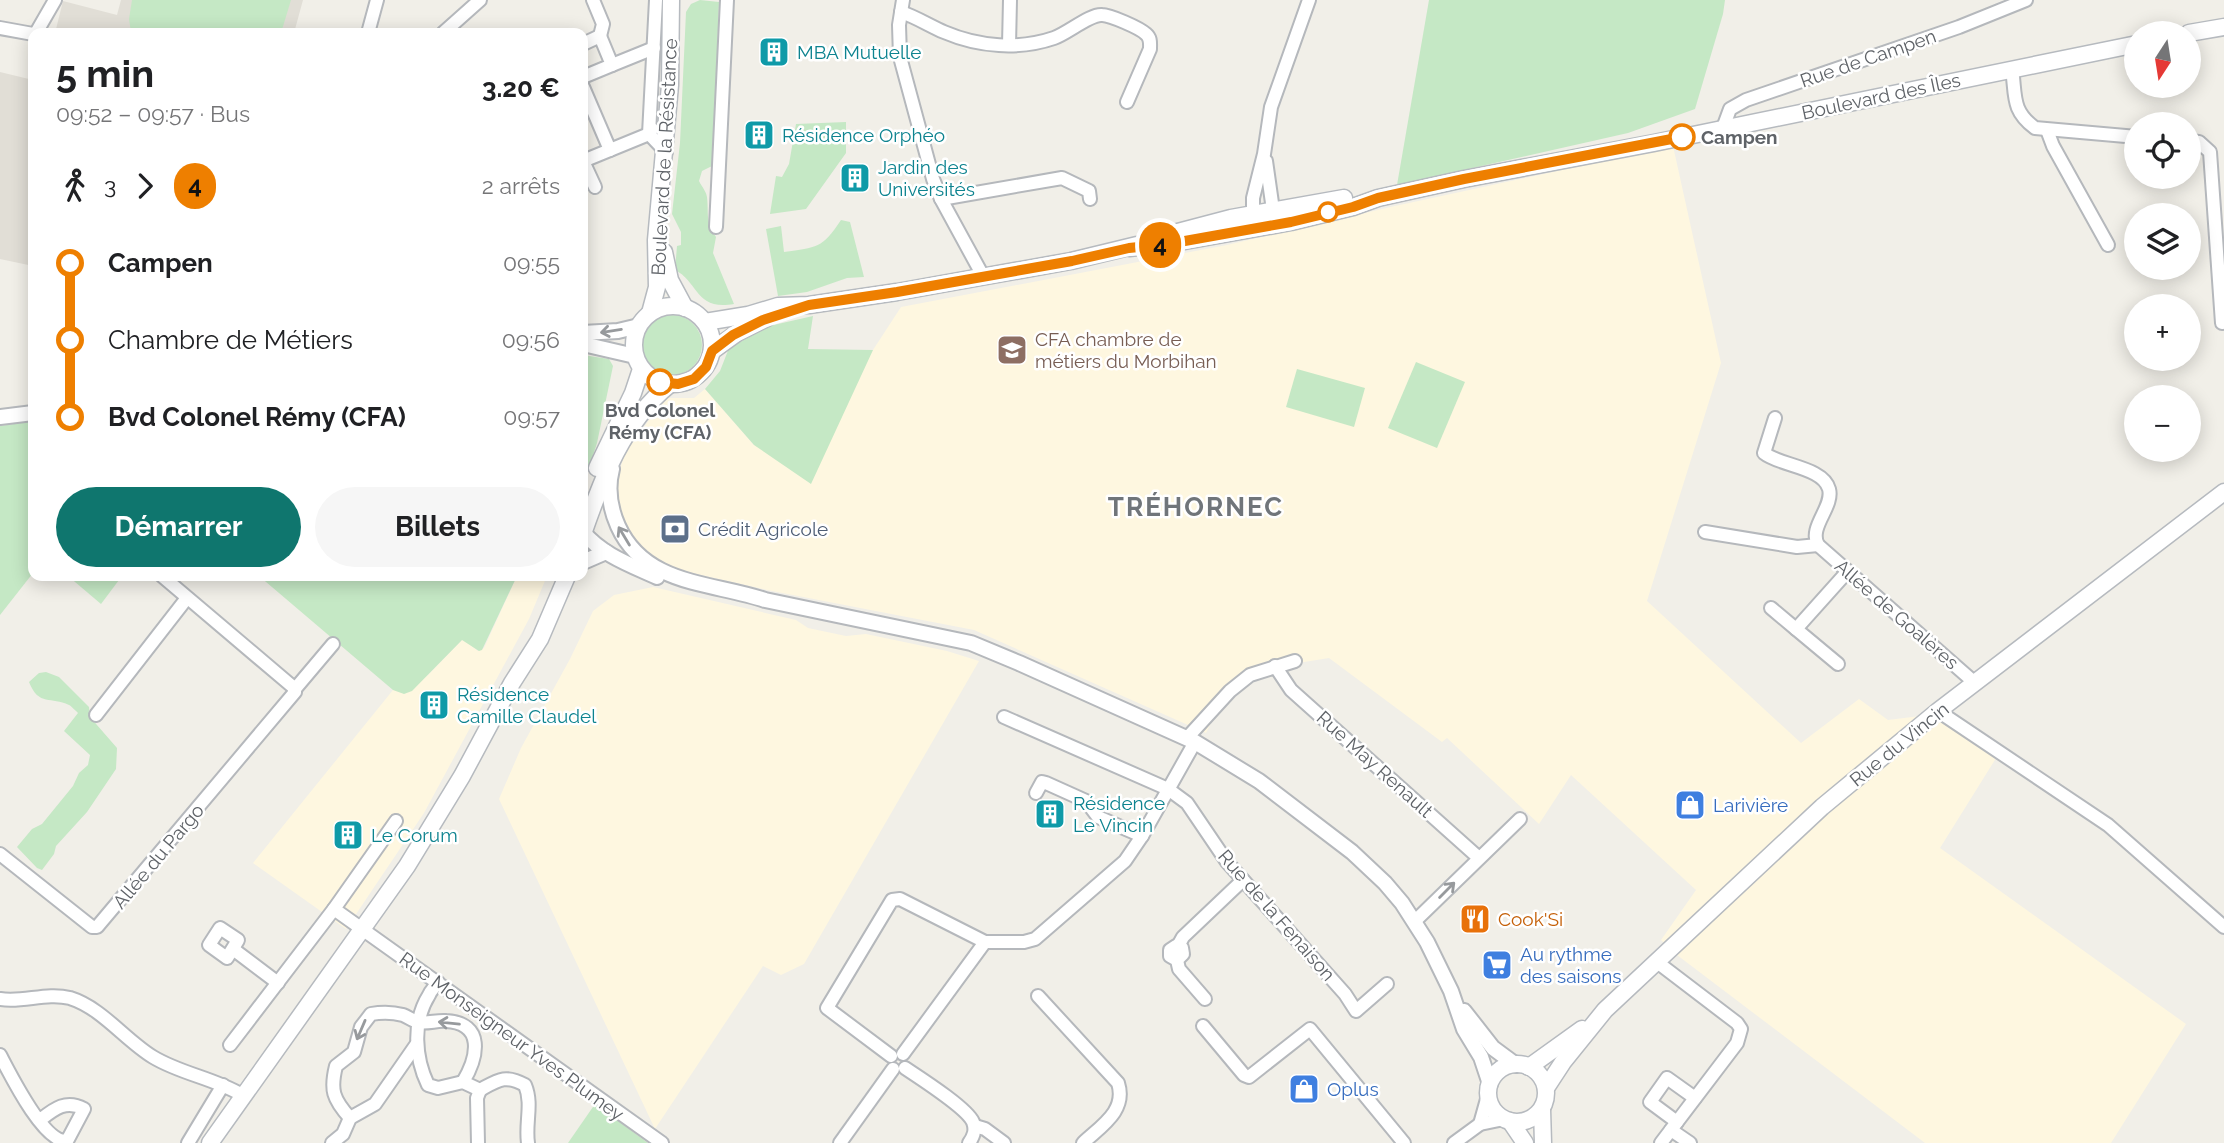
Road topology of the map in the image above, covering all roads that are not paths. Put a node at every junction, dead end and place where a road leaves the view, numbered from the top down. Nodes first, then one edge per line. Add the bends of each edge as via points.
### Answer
1 (55, 0) edge
2 (377, 0) edge
3 (480, 0) edge
4 (593, 0) edge
5 (656, 0) edge
6 (671, 0) edge
7 (680, 0) edge
8 (727, 0) edge
9 (1010, 0) edge
10 (1309, 0) edge
11 (2026, 0) edge
12 (902, 6) edge
13 (2224, 27) edge
14 (0, 28) edge
15 (39, 28) edge
16 (369, 28) edge
17 (449, 28) edge
18 (2202, 31) edge
19 (28, 33) edge
20 (600, 36) junction
21 (588, 42) edge
22 (1009, 45) junction
23 (2124, 47) edge
24 (654, 48) junction
25 (612, 65) junction
26 (2012, 69) junction
27 (588, 75) edge
28 (588, 99) edge
29 (1127, 102) dead end
30 (668, 121) junction
31 (1723, 128) junction
32 (2047, 130) junction
33 (649, 134) junction
34 (2124, 136) edge
35 (2201, 144) edge
36 (610, 150) junction
37 (666, 152) junction
38 (1264, 154) junction
39 (588, 159) edge
40 (588, 172) edge
41 (595, 187) dead end
42 (1090, 198) dead end
43 (942, 199) junction
44 (1262, 220) junction
45 (716, 227) dead end
46 (2108, 245) dead end
47 (983, 276) junction
48 (809, 305) junction
49 (685, 308) junction
50 (650, 313) junction
51 (705, 322) junction
52 (2222, 323) dead end
53 (639, 326) junction
54 (588, 333) edge
55 (588, 346) edge
56 (712, 351) junction
57 (638, 362) junction
58 (670, 384) junction
59 (28, 414) edge
60 (0, 417) edge
61 (1774, 418) dead end
62 (620, 444) junction
63 (2224, 492) edge
64 (588, 493) edge
65 (588, 519) edge
66 (1706, 532) dead end
67 (588, 538) edge
68 (1818, 545) junction
69 (606, 552) junction
70 (588, 560) edge
71 (1848, 571) junction
72 (168, 581) edge
73 (553, 581) edge
74 (565, 581) edge
75 (699, 585) junction
76 (187, 598) junction
77 (1770, 608) dead end
78 (1797, 629) junction
79 (333, 644) dead end
80 (1295, 662) dead end
81 (1838, 664) dead end
82 (1275, 666) junction
83 (512, 683) junction
84 (1975, 683) junction
85 (295, 689) junction
86 (1938, 711) junction
87 (96, 715) dead end
88 (1004, 717) dead end
89 (1191, 740) junction
90 (1168, 789) junction
91 (1036, 793) dead end
92 (1520, 819) dead end
93 (396, 821) dead end
94 (1142, 836) junction
95 (0, 854) edge
96 (1479, 858) junction
97 (1243, 880) junction
98 (334, 909) junction
99 (1415, 921) junction
100 (2224, 927) edge
101 (363, 929) junction
102 (985, 943) junction
103 (233, 950) dead end
104 (1657, 962) junction
105 (438, 982) junction
106 (278, 983) junction
107 (1387, 984) dead end
108 (1451, 991) junction
109 (1038, 996) dead end
110 (0, 999) edge
111 (1205, 999) dead end
112 (1596, 1020) junction
113 (418, 1022) junction
114 (1203, 1026) dead end
115 (230, 1045) dead end
116 (416, 1045) junction
117 (0, 1055) edge
118 (898, 1062) junction
119 (1523, 1066) junction
120 (463, 1082) junction
121 (223, 1085) junction
122 (1489, 1088) junction
123 (1546, 1088) junction
124 (480, 1090) junction
125 (242, 1095) junction
126 (1695, 1098) junction
127 (1542, 1109) junction
128 (350, 1118) junction
129 (40, 1120) dead end
130 (1507, 1120) junction
131 (1480, 1124) junction
132 (975, 1126) junction
133 (1674, 1126) junction
134 (188, 1143) edge
135 (210, 1143) edge
136 (332, 1143) edge
137 (478, 1143) edge
138 (528, 1143) edge
139 (662, 1143) edge
140 (840, 1143) edge
141 (969, 1143) edge
142 (1004, 1143) edge
143 (1083, 1143) edge
144 (1404, 1143) edge
145 (1454, 1143) edge
146 (1525, 1143) edge
147 (1543, 1143) edge
148 (1661, 1143) edge
149 (1690, 1143) edge

1 - 15 street
2 - 16 street
3 - 17 street
4 - 20 street via 603,24
5 - 24 street
6 - 30 main road, Boulevard de la Résistance
7 - 49 main road, Boulevard de la Résistance via 678,105 664,258
8 - 45 street
9 - 22 street
10 - 38 street via 1271,107
11 - 31 street, Rue de Campen via 1746,100 1730,109
12 - 22 street via 954,36
12 - 43 street via 899,44 903,74
13 - 18 main road
14 - 19 street
20 - 21 street
20 - 25 street
22 - 29 street via 1047,40 1101,15 1145,33 1150,48
23 - 26 main road, Boulevard des Îles
24 - 25 street
24 - 33 street
25 - 27 street
26 - 31 main road, Boulevard des Îles
26 - 32 street via 2017,110 2035,128
28 - 36 street
30 - 33 street via 653,127
30 - 37 main road, Boulevard de la Résistance
31 - 44 main road, Boulevard des Îles via 1378,198 1353,207
32 - 34 street
32 - 46 street
33 - 36 street
33 - 37 street
35 - 52 street via 2210,152
36 - 39 street
37 - 50 main road, Boulevard de la Résistance via 656,240 657,292
38 - 44 street
38 - 44 street via 1253,198
40 - 41 street
42 - 43 street via 1089,191 1062,178
43 - 47 street
44 - 47 main road, Boulevard des Îles
47 - 48 main road, Boulevard des Îles
48 - 51 main road, Boulevard des Îles via 778,306
48 - 56 main road, Boulevard des Îles via 749,326
49 - 50 main road via 673,306
49 - 51 main road
50 - 53 main road
51 - 56 main road
53 -> 54 street
53 - 57 main road via 634,345
55 - 57 street
56 - 58 main road via 701,373 687,382
57 - 58 main road via 659,382
57 - 64 main road via 633,393
58 - 62 main road via 649,403
59 - 60 street
61 - 68 street, Allée de Goalères via 1764,453 1819,476 1828,485 1830,497 1815,536
62 - 65 main road
75 -> 62 street via 654,567 621,533 609,494
63 - 84 main road, Rue du Vincin
66 - 68 street, Allée de Goalères via 1797,547
67 - 69 street
68 - 71 street, Allée de Goalères
69 - 70 street
69 - 75 street via 663,580
71 - 78 street
71 - 84 street, Allée de Goalères
72 - 76 street
73 - 83 main road
74 - 83 main road via 540,639
75 - 89 street via 737,600 765,600 971,643
76 - 85 street
76 - 87 street
77 - 78 street
78 - 81 street
79 - 85 street, Allée du Pargo
80 - 82 street
82 - 89 street via 1250,675 1230,691
82 - 96 street, Rue May Renault via 1291,690
83 - 101 main road via 462,776
84 - 86 main road, Rue du Vincin
85 - 95 street, Allée du Pargo via 97,927
86 - 100 street via 2108,825
86 - 104 main road, Rue du Vincin via 1822,807
88 - 90 street, Rue de la Fenaison
89 - 90 street
89 - 99 street via 1259,781 1352,852
90 - 94 street
90 - 97 street, Rue de la Fenaison via 1187,803
91 - 94 street via 1042,782 1046,783 1086,801 1098,817
92 - 96 street
93 - 98 street
94 - 102 street via 1116,870 1044,933 1024,942
99 -> 96 street
97 - 107 street, Rue de la Fenaison via 1345,994 1353,1014
97 - 111 street via 1178,946 1184,954 1177,960 1179,969
98 - 101 street, Rue Monseigneur Yves Plumey
98 - 106 street
99 - 108 street
101 - 105 street, Rue Monseigneur Yves Plumey
101 - 125 main road
102 - 118 street
102 - 118 street via 900,899 892,900 827,1009
103 - 106 street
104 - 112 main road, Rue du Vincin
104 - 126 street via 1741,1029 1737,1043
105 - 113 street
105 - 139 street, Rue Monseigneur Yves Plumey
106 - 115 street
108 - 119 street via 1493,1048
108 - 122 street via 1464,1029 1481,1057
109 - 143 street via 1118,1083 1121,1093 1116,1112
110 - 121 street via 50,995 82,1003 152,1057
112 - 119 main road, Rue du Vincin
112 - 123 main road, Rue du Vincin
113 - 116 street
120 -> 113 street via 475,1054 471,1030 445,1021
113 -> 128 street via 391,1013 371,1014 366,1019 354,1052 336,1066 332,1080 332,1091
114 - 144 street via 1249,1077 1310,1029
116 - 120 street via 428,1085 438,1088
116 - 128 street via 375,1104
117 - 129 street
118 - 132 street via 968,1114
118 - 140 street
119 - 122 main road via 1500,1070
119 - 123 main road via 1543,1080
120 - 124 street
121 - 125 street
121 - 134 street
122 - 130 main road via 1493,1110
122 - 131 street
123 - 127 main road
124 - 137 street
124 - 138 street via 500,1079 525,1085
125 - 135 main road
126 - 133 street
126 - 133 street via 1667,1079 1650,1102
127 - 130 main road via 1528,1120
127 - 147 main road
128 - 136 street via 344,1134
130 - 131 street
130 - 146 main road
131 - 145 street
132 - 141 street
132 - 142 street
133 - 148 street
133 - 149 street

